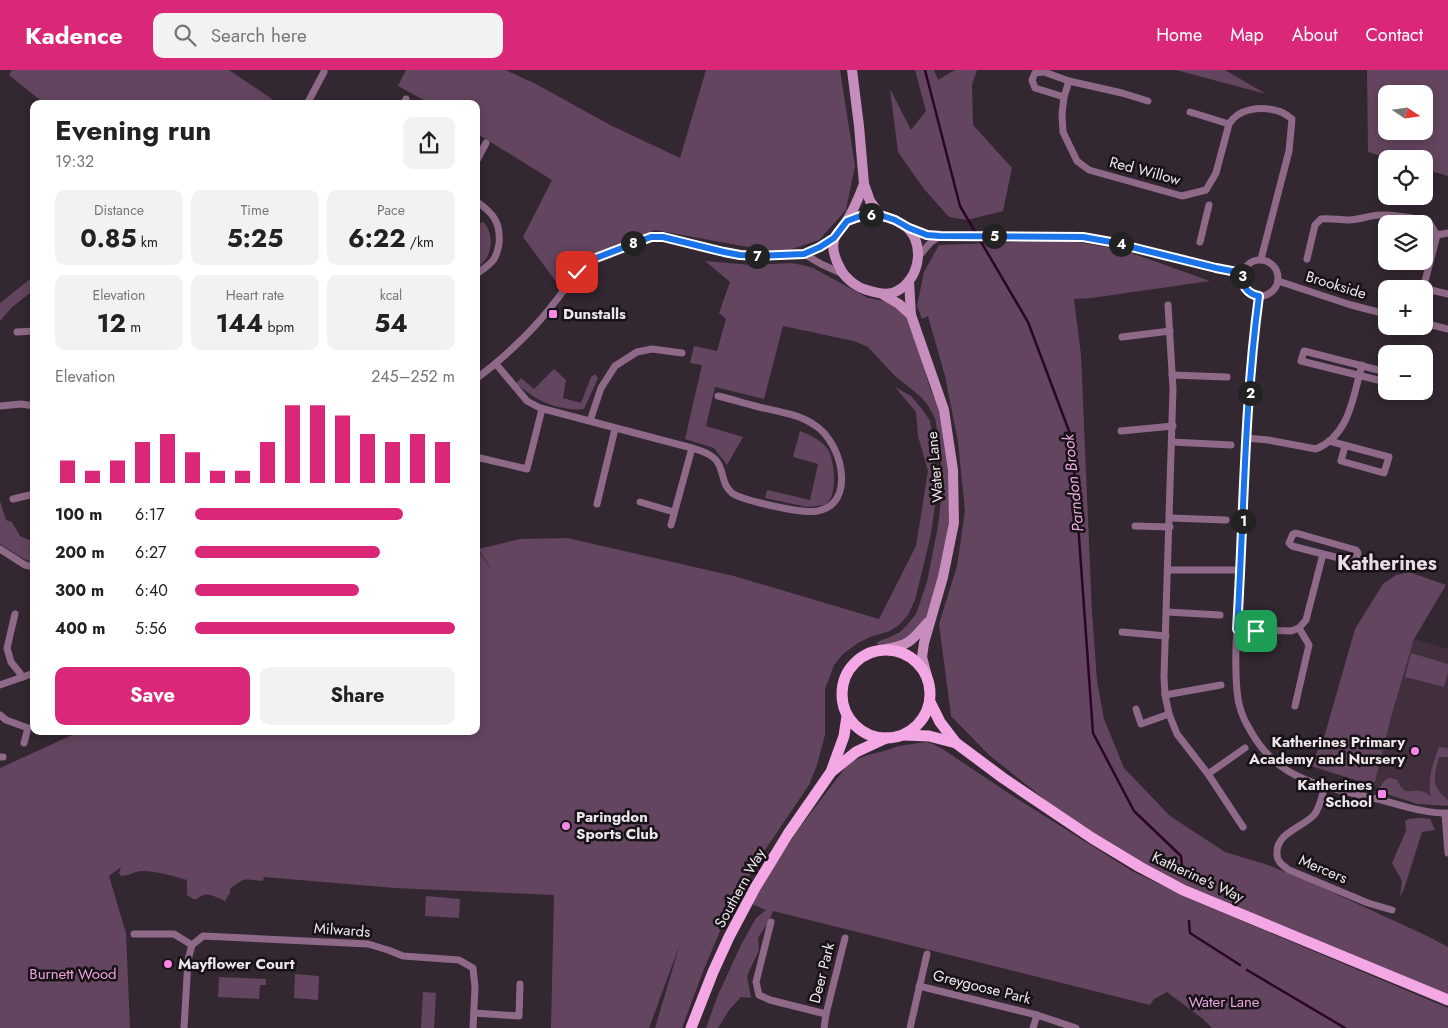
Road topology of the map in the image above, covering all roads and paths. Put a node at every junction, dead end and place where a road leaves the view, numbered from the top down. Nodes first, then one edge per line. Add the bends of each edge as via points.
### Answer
1 (852, 70) edge
2 (324, 72) dead end
3 (1069, 81) junction
4 (1064, 97) junction
5 (308, 100) edge
6 (1148, 101) dead end
7 (1190, 112) dead end
8 (1230, 124) junction
9 (486, 143) dead end
10 (480, 154) edge
11 (864, 184) junction
12 (480, 204) edge
13 (1209, 205) dead end
14 (880, 215) junction
15 (847, 221) junction
16 (909, 228) junction
17 (1448, 234) edge
18 (1437, 235) junction
19 (940, 236) junction
20 (834, 238) junction
21 (1200, 242) dead end
22 (804, 254) junction
23 (919, 256) junction
24 (1261, 259) junction
25 (1308, 259) dead end
26 (480, 271) edge
27 (1242, 273) junction
28 (843, 274) junction
29 (1425, 280) edge
30 (909, 281) junction
31 (1278, 281) junction
32 (1433, 290) edge
33 (882, 294) junction
34 (1448, 294) edge
35 (1259, 296) junction
36 (1168, 305) dead end
37 (1378, 312) edge
38 (911, 315) junction
39 (1433, 325) edge
40 (1448, 329) edge
41 (30, 331) edge
42 (17, 332) dead end
43 (1170, 332) junction
44 (1122, 337) dead end
45 (682, 353) dead end
46 (496, 364) junction
47 (1362, 365) junction
48 (1378, 370) edge
49 (480, 375) edge
50 (1172, 375) junction
51 (1359, 376) junction
52 (1227, 377) dead end
53 (1378, 380) edge
54 (718, 396) dead end
55 (30, 405) edge
56 (0, 406) edge
57 (542, 409) junction
58 (590, 421) junction
59 (1172, 426) junction
60 (615, 429) junction
61 (1121, 431) dead end
62 (1246, 438) junction
63 (1329, 441) junction
64 (1172, 442) junction
65 (1231, 445) dead end
66 (1345, 446) junction
67 (692, 448) junction
68 (480, 458) edge
69 (30, 495) edge
70 (13, 499) dead end
71 (640, 502) dead end
72 (597, 504) dead end
73 (674, 512) junction
74 (1170, 518) junction
75 (1226, 520) dead end
76 (671, 525) dead end
77 (1135, 526) dead end
78 (1170, 527) junction
79 (0, 549) edge
80 (1323, 554) junction
81 (30, 567) edge
82 (1169, 570) junction
83 (1241, 570) junction
84 (1167, 612) junction
85 (15, 614) dead end
86 (1220, 615) dead end
87 (930, 620) junction
88 (1299, 628) junction
89 (1237, 629) junction
90 (1122, 632) dead end
91 (1166, 636) junction
92 (886, 649) junction
93 (30, 674) edge
94 (927, 676) junction
95 (23, 677) junction
96 (0, 685) edge
97 (1221, 685) dead end
98 (1165, 695) junction
99 (930, 702) junction
100 (1295, 706) dead end
101 (1136, 709) dead end
102 (1169, 714) junction
103 (0, 715) edge
104 (847, 716) junction
105 (904, 735) junction
106 (886, 738) junction
107 (956, 742) junction
108 (24, 744) dead end
109 (1245, 748) dead end
110 (831, 772) junction
111 (1208, 774) junction
112 (1325, 786) junction
113 (1447, 814) edge
114 (1243, 827) dead end
115 (1448, 853) edge
116 (1392, 910) dead end
117 (771, 922) dead end
118 (134, 934) dead end
119 (845, 938) dead end
120 (192, 944) junction
121 (927, 954) dead end
122 (520, 984) dead end
123 (919, 986) junction
124 (1448, 1000) edge
125 (474, 1013) junction
126 (826, 1014) junction
127 (1037, 1016) junction
128 (184, 1028) edge
129 (473, 1028) edge
130 (691, 1028) edge
131 (824, 1028) edge
132 (910, 1028) edge
133 (1033, 1028) edge
134 (1076, 1028) edge

1 - 11 main road
2 - 5 street
3 - 4 street, Red Willow
3 - 4 street via 1044,72 1036,73 1032,80 1035,88
3 - 6 street
4 - 8 street, Red Willow via 1063,132 1077,161 1089,170 1182,196 1206,190 1216,173
7 - 8 street
8 - 24 street via 1239,115 1256,108 1280,111 1292,119 1289,150
9 - 10 street
11 - 14 main road
11 - 15 main road
12 - 26 street via 491,212 500,234 494,260
13 - 21 street
14 - 15 main road via 863,215
14 - 16 main road
15 - 20 main road
16 - 19 street
16 - 23 main road via 918,243
17 - 18 street
18 - 25 street via 1428,221 1394,215 1379,214 1349,220 1321,219 1315,225
18 - 29 street
19 - 23 street
19 - 27 street via 1083,237
20 - 22 street
20 - 28 main road via 834,258
22 - 28 street
22 - 46 street via 740,255 651,237 588,261 519,343
23 - 30 main road
24 - 27 street via 1249,263
24 - 31 street via 1276,269
27 - 35 street via 1245,289
28 - 33 main road via 861,289
30 - 33 main road via 897,291
30 - 38 main road, Water Lane
31 - 35 street via 1273,290
31 - 37 street, Brookside
32 - 34 street
33 - 38 main road
35 - 62 street
36 - 43 street
38 - 87 main road, Water Lane via 944,410 953,470 954,522 944,577
39 - 40 street
41 - 42 street
43 - 44 street
43 - 50 street
45 - 58 street via 652,349 637,352 615,366 601,388
46 - 49 street
46 - 57 street via 528,400
47 - 48 street
47 - 51 street
47 - 51 street via 1304,351 1302,361
50 - 52 street
50 - 59 street
51 - 53 street
51 - 63 street via 1349,416
54 - 67 street via 814,424 827,436 842,474 836,502 823,510 804,512 733,494 723,481 718,462
55 - 56 street
57 - 58 street
57 - 68 street via 527,469
58 - 60 street
59 - 61 street
59 - 64 street
60 - 67 street
60 - 72 street
62 - 63 street via 1316,449
62 - 83 street
63 - 66 street
64 - 65 street
64 - 74 street
66 - 66 street via 1388,457 1384,473 1341,461
67 - 73 street
69 - 70 street
71 - 73 street
73 - 76 street
74 - 75 street
74 - 78 street
77 - 78 street
78 - 82 street
79 - 81 street
80 - 80 street via 1352,561 1358,553 1326,541 1293,534 1289,543 1292,546
80 - 88 street via 1306,620
82 - 83 street
82 - 84 street
83 - 89 street
84 - 86 street
84 - 91 street
85 - 95 street via 7,648 11,662
87 - 92 main road, Water Lane via 911,641
87 - 94 main road, Water Lane via 922,657
88 - 89 street via 1291,631
88 - 100 street via 1309,645
89 - 112 street via 1237,694 1249,729 1260,746 1288,771
90 - 91 street
91 - 98 street
92 - 94 main road via 906,653
92 - 104 main road via 864,654 846,672 841,697
93 - 95 street
94 - 99 main road
95 - 96 street
97 - 98 street
98 - 102 street
99 - 105 main road via 919,723
99 - 107 main road, Katherine's Way via 940,722
101 - 102 street via 1142,724
102 - 111 street via 1177,734
103 - 108 street via 28,728
104 - 106 main road via 861,731
104 - 110 main road, Southern Way via 844,736
105 - 106 main road
105 - 107 main road, Katherine's Way
106 - 110 main road, Southern Way via 856,752
107 - 124 main road, Katherine's Way via 1002,778 1092,838 1166,881
109 - 111 street
110 - 130 main road, Southern Way via 788,834 751,896 713,972
111 - 114 street
112 - 113 street
112 - 116 street, Mercers via 1313,816 1279,841 1277,858 1288,870
113 - 115 street
117 - 126 street, Deer Park via 756,982 758,995
118 - 120 street via 174,934
119 - 126 street, Deer Park
120 - 125 street, Milwards via 203,936 362,944 413,958 459,960 473,968
120 - 128 street
121 - 123 street
122 - 125 street via 519,1016
123 - 127 street, Greygoose Park
123 - 132 street
125 - 129 street, Milwards
126 - 131 street, Deer Park
127 - 133 street, Greygoose Park
127 - 134 street, Greygoose Park

